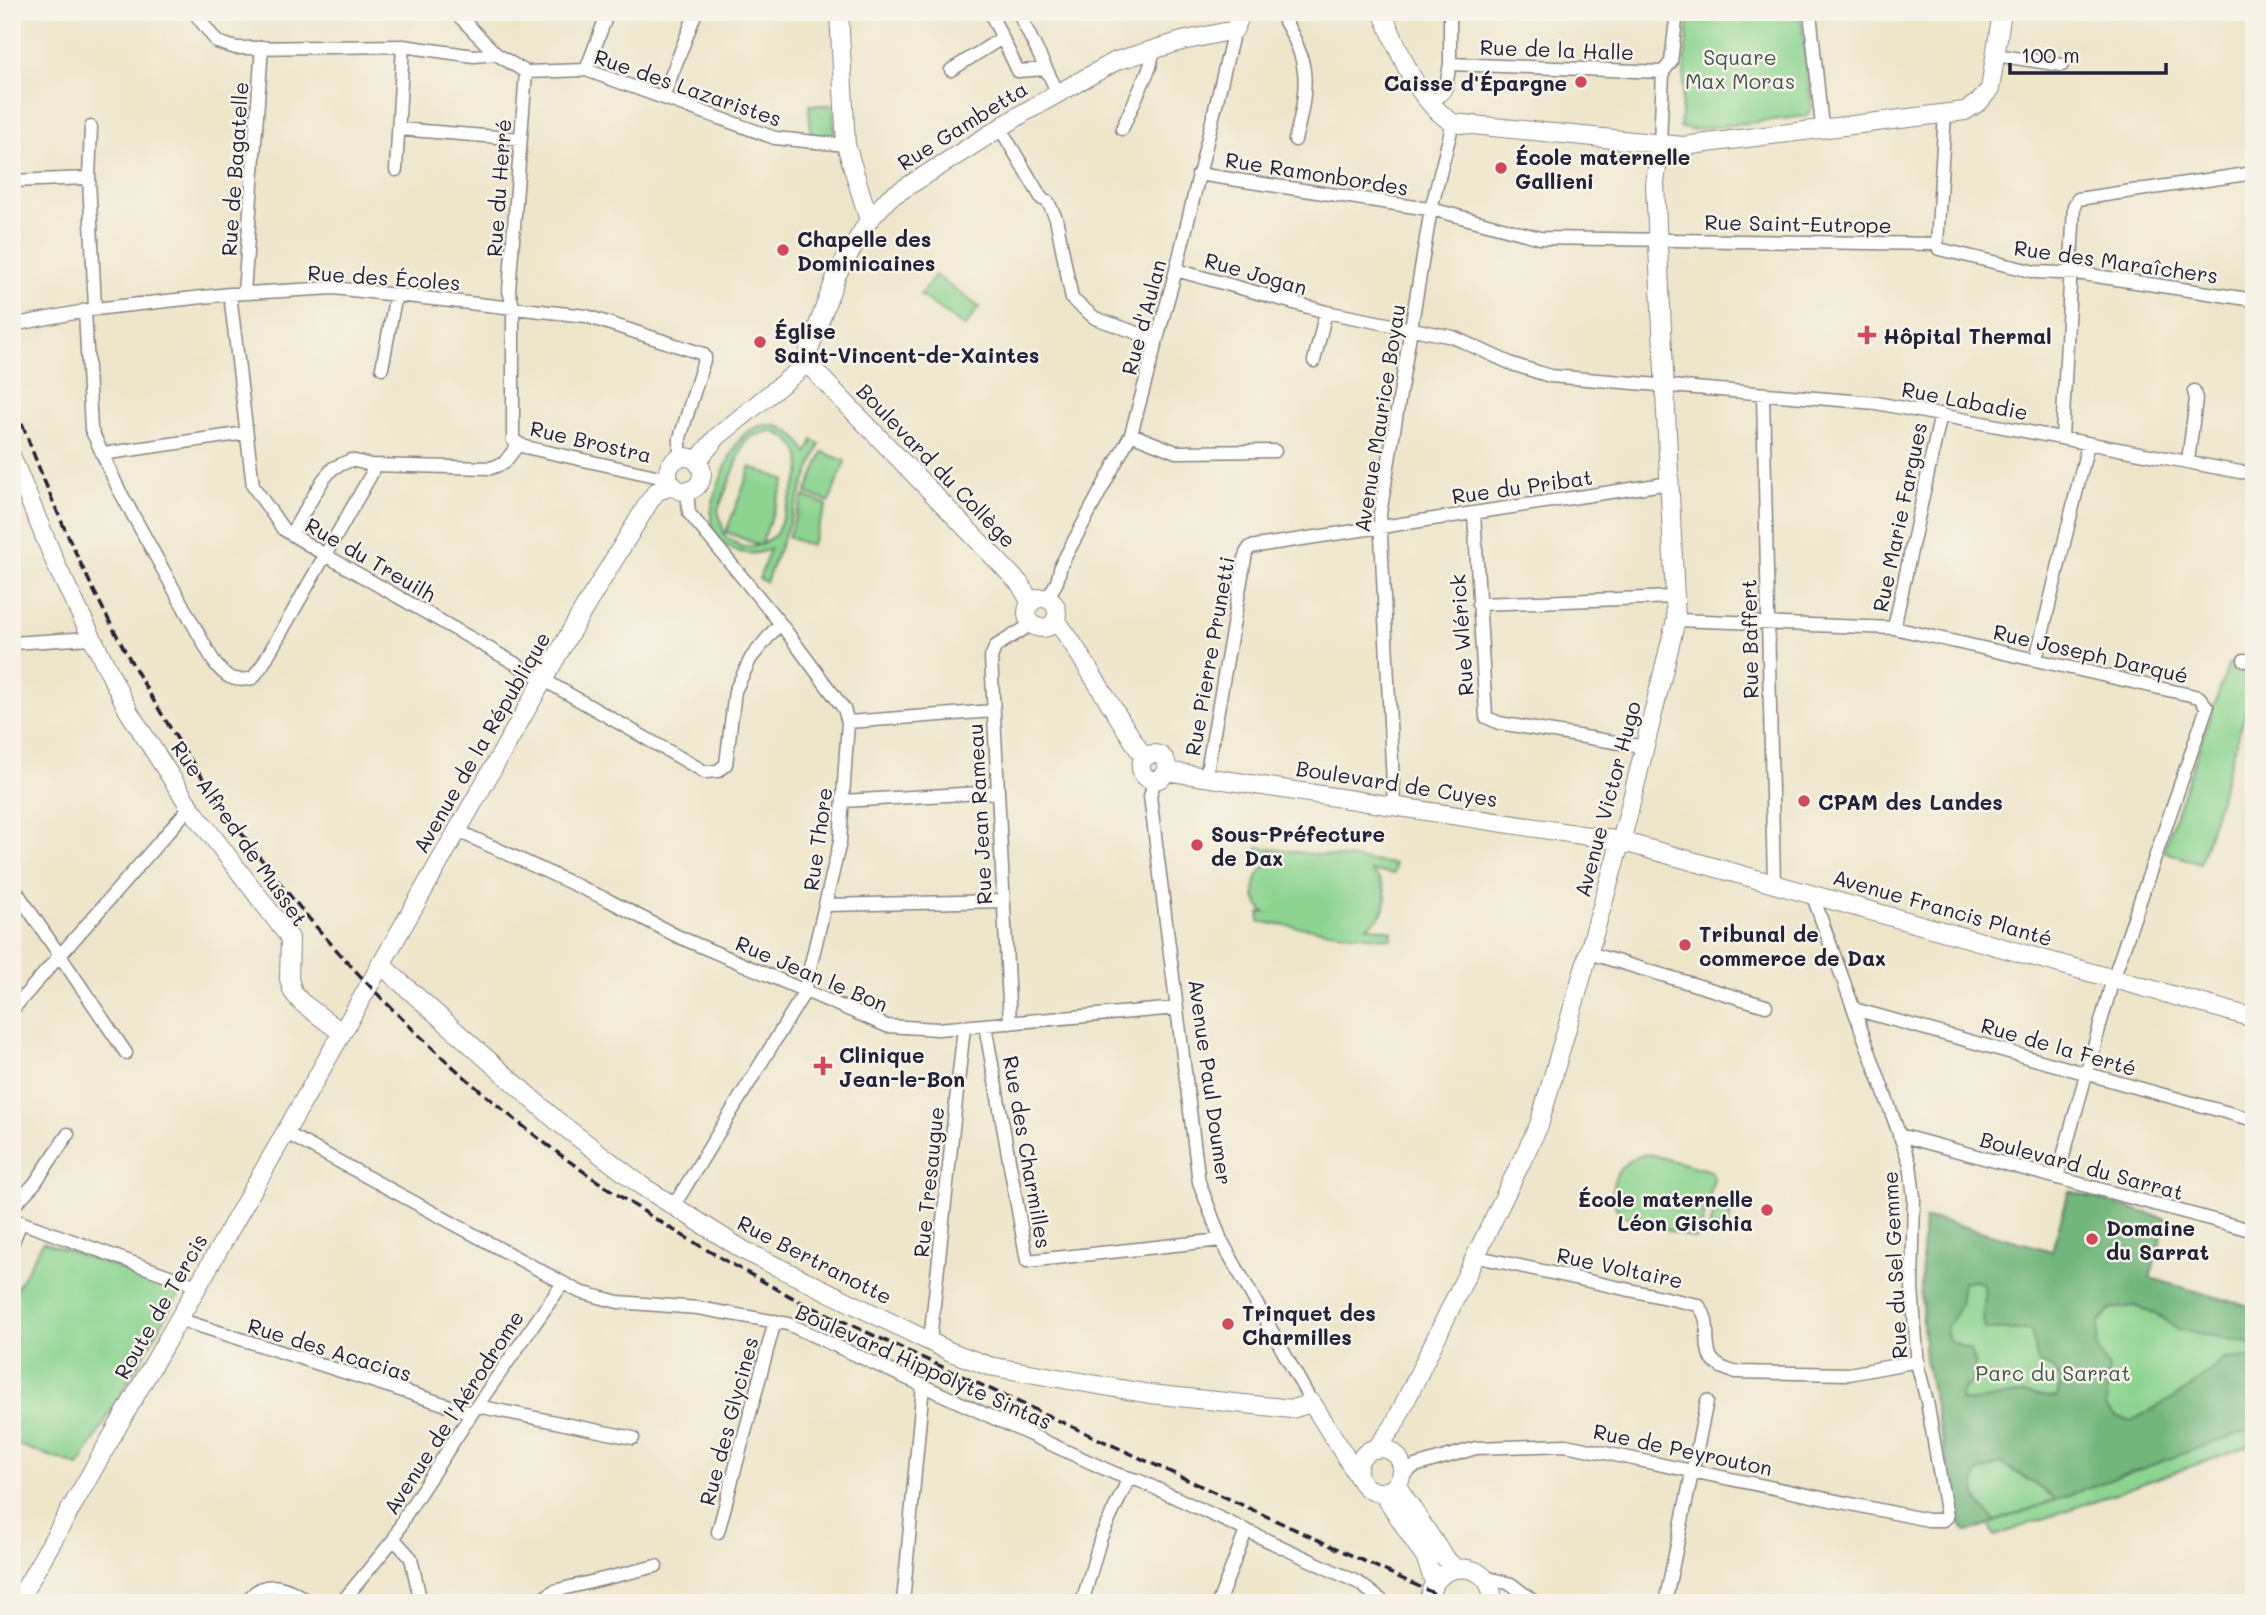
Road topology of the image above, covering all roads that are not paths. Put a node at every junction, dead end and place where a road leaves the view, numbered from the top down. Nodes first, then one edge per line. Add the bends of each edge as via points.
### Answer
1 (194, 12) edge
2 (455, 12) edge
3 (608, 12) edge
4 (696, 12) edge
5 (839, 12) edge
6 (990, 12) edge
7 (1018, 12) edge
8 (1242, 12) edge
9 (1279, 12) edge
10 (1382, 12) edge
11 (1450, 12) edge
12 (1677, 12) edge
13 (1810, 12) edge
14 (2002, 12) edge
15 (1234, 30) junction
16 (1002, 38) junction
17 (403, 46) junction
18 (262, 47) junction
19 (1154, 48) junction
20 (496, 54) junction
21 (1995, 55) junction
22 (1450, 64) junction
23 (2062, 65) dead end
24 (1046, 69) junction
25 (586, 70) junction
26 (951, 70) dead end
27 (526, 72) junction
28 (1663, 72) junction
29 (1058, 93) junction
30 (663, 97) junction
31 (1430, 105) junction
32 (1945, 113) junction
33 (1453, 123) junction
34 (90, 127) dead end
35 (1822, 127) junction
36 (1000, 128) junction
37 (399, 129) junction
38 (1122, 129) dead end
39 (520, 139) junction
40 (1295, 140) dead end
41 (1660, 144) junction
42 (846, 145) junction
43 (396, 170) dead end
44 (2254, 173) edge
45 (1198, 174) junction
46 (89, 178) junction
47 (12, 181) edge
48 (1431, 209) junction
49 (869, 220) junction
50 (1658, 241) junction
51 (1937, 244) junction
52 (1176, 270) junction
53 (2070, 274) junction
54 (237, 294) junction
55 (396, 294) junction
56 (2254, 300) edge
57 (513, 306) junction
58 (90, 310) junction
59 (1326, 312) junction
60 (12, 325) edge
61 (1411, 329) junction
62 (1157, 340) junction
63 (805, 361) junction
64 (1314, 362) dead end
65 (382, 368) dead end
66 (1667, 388) junction
67 (2194, 391) dead end
68 (1763, 394) junction
69 (1941, 414) junction
70 (246, 433) junction
71 (1131, 435) junction
72 (2062, 439) junction
73 (518, 444) junction
74 (2088, 444) junction
75 (1275, 451) dead end
76 (102, 454) junction
77 (12, 458) edge
78 (688, 459) junction
79 (2188, 461) junction
80 (371, 465) junction
81 (2254, 472) edge
82 (1670, 483) junction
83 (676, 485) junction
84 (1474, 513) junction
85 (1379, 526) junction
86 (291, 534) junction
87 (325, 555) junction
88 (1675, 597) junction
89 (1039, 601) junction
90 (1478, 604) junction
91 (1676, 620) junction
92 (1768, 622) junction
93 (780, 623) junction
94 (1054, 623) junction
95 (1032, 624) junction
96 (1894, 628) junction
97 (91, 638) junction
98 (12, 643) edge
99 (2036, 659) junction
100 (545, 682) junction
101 (993, 711) junction
102 (848, 722) junction
103 (1645, 747) junction
104 (1161, 776) junction
105 (1206, 776) junction
106 (997, 792) junction
107 (843, 801) junction
108 (1394, 806) junction
109 (190, 807) junction
110 (458, 831) junction
111 (1620, 841) junction
112 (1774, 884) junction
113 (12, 885) edge
114 (1812, 894) junction
115 (1003, 901) junction
116 (827, 905) junction
117 (1588, 953) junction
118 (59, 955) junction
119 (380, 964) junction
120 (2113, 979) junction
121 (804, 993) junction
122 (1766, 1006) dead end
123 (1177, 1008) junction
124 (1854, 1009) junction
125 (12, 1010) edge
126 (2254, 1018) edge
127 (1010, 1023) junction
128 (985, 1025) junction
129 (964, 1027) junction
130 (342, 1033) junction
131 (126, 1054) dead end
132 (2085, 1073) junction
133 (2254, 1120) edge
134 (286, 1133) junction
135 (68, 1134) dead end
136 (1899, 1135) junction
137 (2057, 1178) junction
138 (673, 1207) junction
139 (12, 1208) edge
140 (17, 1220) edge
141 (2254, 1231) edge
142 (1221, 1240) junction
143 (12, 1244) edge
144 (1474, 1256) junction
145 (563, 1283) junction
146 (197, 1286) junction
147 (178, 1319) junction
148 (775, 1321) junction
149 (930, 1341) junction
150 (1917, 1361) junction
151 (923, 1385) junction
152 (1707, 1401) dead end
153 (1312, 1403) junction
154 (474, 1409) junction
155 (1393, 1427) junction
156 (633, 1438) dead end
157 (1338, 1442) junction
158 (1370, 1451) junction
159 (1693, 1470) junction
160 (1399, 1473) junction
161 (1129, 1478) junction
162 (1359, 1478) junction
163 (1943, 1520) joint
164 (1246, 1531) junction
165 (718, 1532) dead end
166 (394, 1539) junction
167 (656, 1566) dead end
168 (1456, 1569) junction
169 (1484, 1577) junction
170 (1434, 1583) junction
171 (1521, 1590) junction
172 (24, 1601) edge
173 (1492, 1601) edge
174 (1427, 1602) edge
175 (246, 1603) edge
176 (310, 1603) edge
177 (341, 1603) edge
178 (421, 1603) edge
179 (537, 1603) edge
180 (903, 1603) edge
181 (1082, 1603) edge
182 (1218, 1603) edge
183 (1385, 1603) edge
184 (1536, 1603) edge
185 (1665, 1603) edge

1 - 18 street via 216,42 236,48
2 - 20 street
3 - 25 street
4 - 30 street
5 - 42 main road
6 - 16 street
7 - 24 street
8 - 15 main road
9 - 40 street via 1297,39 1305,64
10 - 31 main road
11 - 22 street
12 - 28 street via 1671,62
13 - 35 street
14 - 21 main road
15 - 19 main road, Rue Gambetta
15 - 45 street, Rue d'Aulan
16 - 24 street via 1018,71
16 - 26 street
17 - 18 street
17 - 20 street via 474,56
17 - 37 street
18 - 54 street, Rue de Bagatelle
19 - 29 main road, Rue Gambetta via 1116,61
19 - 38 street
20 - 27 street
21 - 23 street
21 - 32 main road via 1990,89 1979,102 1965,111
22 - 28 street, Rue de la Halle
22 - 31 street via 1445,91
24 - 29 street
25 - 27 street, Rue des Lazaristes
25 - 30 street, Rue des Lazaristes
27 - 39 street, Rue du Herré
28 - 41 street
29 - 36 main road, Rue Gambetta
30 - 42 street, Rue des Lazaristes via 775,138
31 - 33 main road
32 - 35 main road
32 - 51 street
33 - 41 main road
33 - 48 street, Avenue Maurice Boyau
34 - 46 street
35 - 41 main road via 1683,146
36 - 49 main road, Rue Gambetta via 889,198
36 - 62 street via 1056,218 1072,299 1095,318
37 - 39 street
37 - 43 street
39 - 57 street, Rue du Herré via 509,291
41 - 50 main road, Avenue Victor Hugo via 1655,178
42 - 49 main road
44 - 53 street via 2085,195 2074,206
45 - 48 street, Rue Ramonbordes
45 - 52 street, Rue d'Aulan
46 - 47 street
46 - 58 street
48 - 50 street, Rue Ramonbordes via 1533,237
48 - 61 street, Avenue Maurice Boyau
49 - 63 main road, Rue Gambetta via 836,274
50 - 51 street, Rue Saint-Eutrope
50 - 66 main road, Avenue Victor Hugo
51 - 53 street, Rue des Maraîchers via 1939,249 2004,266
52 - 59 street, Rue Jogan
52 - 62 street, Rue d'Aulan
53 - 56 street, Rue des Maraîchers
53 - 72 street
54 - 55 street, Rue des Écoles via 334,288
54 - 58 street, Rue des Écoles
54 - 70 street, Rue du Treuilh
55 - 57 street, Rue des Écoles
55 - 65 street
57 - 73 street, Rue Brostra via 511,401 513,440
57 - 78 street, Rue des Écoles via 586,316 705,357 680,438
58 - 60 street, Rue des Écoles
58 - 76 street via 88,410
59 - 61 street, Rue Jogan
59 - 64 street, Rue Jogan
61 - 66 street, Rue Jogan via 1453,337 1512,365 1550,376
61 - 85 street, Avenue Maurice Boyau
62 - 71 street, Rue d'Aulan
63 - 78 main road via 786,383
63 - 89 main road, Boulevard du Collège
66 - 68 street, Rue Labadie
66 - 82 main road, Avenue Victor Hugo
67 - 79 street
68 - 69 street, Rue Labadie via 1876,402
68 - 92 street, Rue Baffert
69 - 72 street, Rue Labadie
69 - 96 street, Rue Marie Fargues
70 - 76 street
70 - 86 street, Rue du Treuilh via 253,486
71 - 75 street via 1176,452
71 - 89 street, Rue d'Aulan via 1060,565 1057,582
72 - 74 street, Rue Labadie
73 - 80 street via 504,463 491,467
73 - 83 street, Rue Brostra
74 - 79 street, Rue Labadie
74 - 99 street
76 - 87 street via 214,662 232,680 253,678
77 - 97 main road, Rue Alfred de Musset
78 - 83 main road via 669,468
78 - 83 main road via 702,470 701,482
79 - 81 street, Rue Labadie
80 - 86 street via 351,460 333,468
80 - 87 street via 372,473
82 - 84 street, Rue du Pribat
82 - 88 main road, Avenue Victor Hugo
83 - 93 street via 689,513
83 - 100 main road, Avenue de la République via 656,492 649,502
84 - 85 street, Rue du Pribat
84 - 90 street, Rue Wlérick
85 - 105 street, Rue Pierre Prunetti via 1248,550
85 - 108 street, Avenue Maurice Boyau
86 - 87 street, Rue du Treuilh
87 - 100 street, Rue du Treuilh
88 - 90 street
88 - 91 main road, Avenue Victor Hugo
89 - 94 main road via 1057,609
89 - 95 main road via 1027,616
90 - 103 street, Rue Wlérick via 1486,718
91 - 92 street, Rue Joseph Darqué
91 - 103 main road, Avenue Victor Hugo
92 - 96 street, Rue Joseph Darqué
92 - 112 street, Rue Baffert
93 - 100 street, Rue du Treuilh via 751,658 735,691 726,764 718,771 705,772
93 - 102 street via 844,709
94 - 95 main road via 1045,628
94 - 104 main road via 1066,634 1144,758 1161,756 1166,763
95 - 101 street, Rue Jean Rameau via 996,646 991,657
96 - 99 street, Rue Joseph Darqué
97 - 98 street
97 - 109 main road, Rue Alfred de Musset via 129,712
99 - 120 street, Rue Joseph Darqué via 2199,697 2207,707
100 - 110 main road, Avenue de la République
101 - 102 street
101 - 106 street, Rue Jean Rameau
102 - 107 street, Rue Thore
103 - 111 main road, Avenue Victor Hugo
104 - 105 main road, Boulevard de Cuyes
104 - 123 street, Avenue Paul Doumer via 1150,796
105 - 108 main road, Boulevard de Cuyes
106 - 107 street
106 - 115 street, Rue Jean Rameau
107 - 116 street, Rue Thore
108 - 111 main road, Boulevard de Cuyes
109 - 118 street
109 - 130 main road, Rue Alfred de Musset via 290,938 293,992
110 - 119 main road, Avenue de la République
110 - 121 street, Rue Jean le Bon
111 - 112 main road, Avenue Francis Planté
111 - 117 main road, Avenue Victor Hugo
112 - 114 main road, Avenue Francis Planté
113 - 118 street
114 - 120 main road, Avenue Francis Planté
114 - 124 street, Rue du Sel Gemme
115 - 116 street
115 - 127 street, Rue Jean Rameau
116 - 121 street, Rue Thore
117 - 122 street
117 - 144 main road, Avenue Victor Hugo via 1539,1125
118 - 125 street
118 - 131 street
119 - 130 main road, Avenue de la République
119 - 138 main road, Rue Bertranotte via 557,1121
120 - 126 main road, Avenue Francis Planté
120 - 132 street
121 - 129 street, Rue Jean le Bon via 887,1026
121 - 138 street, Rue Thore
123 - 127 street, Rue Jean le Bon
123 - 142 street, Avenue Paul Doumer via 1199,1182
124 - 132 street, Rue de la Ferté
124 - 136 street, Rue du Sel Gemme
127 - 128 street, Rue Jean le Bon
128 - 129 street, Rue Jean le Bon
128 - 142 street, Rue des Charmilles via 1027,1261
129 - 149 street, Rue Tresaugue
130 - 134 main road, Route de Tercis
132 - 133 street, Rue de la Ferté
132 - 137 street
134 - 145 street, Boulevard Hippolyte Sintas
134 - 146 main road, Route de Tercis
135 - 139 street
136 - 137 street, Boulevard du Sarrat
136 - 150 street, Rue du Sel Gemme via 1910,1164 1914,1197 1912,1288
137 - 141 street, Boulevard du Sarrat
138 - 149 main road, Rue Bertranotte via 745,1251
140 - 143 street
140 - 146 street
142 - 153 street, Avenue Paul Doumer
144 - 150 street, Rue Voltaire via 1698,1305 1706,1318 1712,1362 1728,1371 1849,1374
144 - 155 main road, Avenue Victor Hugo
145 - 148 street, Boulevard Hippolyte Sintas via 618,1303 698,1308
145 - 154 street, Avenue de l'Aérodrome
146 - 147 main road, Route de Tercis
147 - 154 street, Rue des Acacias
147 - 172 main road, Route de Tercis
148 - 151 street, Boulevard Hippolyte Sintas via 828,1340
148 - 165 street, Rue des Glycines
149 - 153 main road, Rue Bertranotte via 989,1366 1150,1394 1292,1409
150 - 163 street, Rue du Sel Gemme via 1947,1508
151 - 161 street, Boulevard Hippolyte Sintas
151 - 180 street
152 - 159 street
153 - 157 main road, Avenue Paul Doumer
154 - 156 street, Rue des Acacias
154 - 166 street, Avenue de l'Aérodrome
155 - 158 main road, Avenue Victor Hugo
155 - 160 main road, Avenue Victor Hugo
157 - 158 main road
157 - 162 main road, Avenue Paul Doumer
158 - 160 main road via 1385,1448
158 - 162 main road via 1358,1462
159 - 160 street, Rue de Peyrouton via 1566,1445 1476,1448
159 - 163 street, Rue de Peyrouton
159 - 185 street
160 - 162 main road via 1368,1490
160 - 168 main road, Avenue Victor Hugo via 1444,1558
160 - 170 main road, Avenue Victor Hugo
161 - 164 street, Boulevard Hippolyte Sintas
161 - 181 street via 1101,1537
164 - 182 street
164 - 183 street, Boulevard Hippolyte Sintas via 1359,1583
166 - 177 street
166 - 178 street, Avenue de l'Aérodrome via 411,1558
167 - 179 street via 554,1591
168 - 169 main road
168 - 170 main road via 1444,1572
169 - 171 street
169 - 173 main road
170 - 174 main road
171 - 173 street
171 - 184 street
175 - 176 street via 263,1586 276,1585 290,1588

